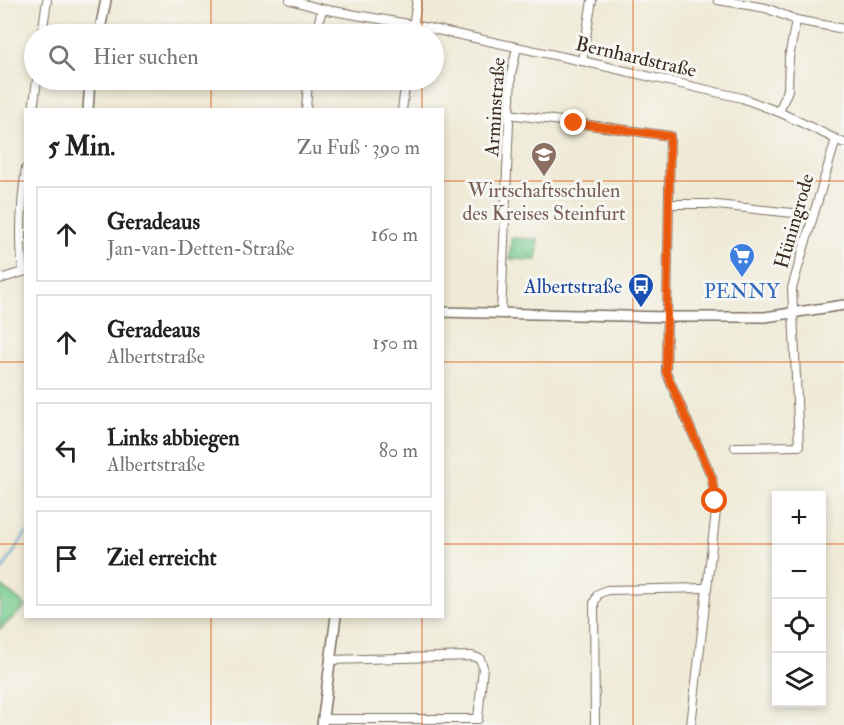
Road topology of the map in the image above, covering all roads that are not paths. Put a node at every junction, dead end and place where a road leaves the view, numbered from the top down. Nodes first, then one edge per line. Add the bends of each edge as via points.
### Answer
1 (47, 0) edge
2 (106, 0) edge
3 (290, 0) edge
4 (417, 0) edge
5 (592, 0) edge
6 (718, 0) edge
7 (733, 1) edge
8 (308, 3) edge
9 (322, 9) junction
10 (796, 20) junction
11 (43, 24) edge
12 (101, 24) edge
13 (318, 24) edge
14 (408, 24) edge
15 (414, 24) edge
16 (844, 29) edge
17 (444, 31) edge
18 (517, 47) junction
19 (582, 61) junction
20 (36, 90) edge
21 (89, 90) edge
22 (307, 90) edge
23 (405, 90) edge
24 (33, 108) edge
25 (88, 108) edge
26 (306, 108) edge
27 (402, 108) edge
28 (779, 112) junction
29 (510, 114) junction
30 (836, 139) junction
31 (844, 143) edge
32 (24, 183) edge
33 (669, 204) junction
34 (812, 215) junction
35 (24, 271) edge
36 (0, 279) edge
37 (844, 305) edge
38 (444, 312) edge
39 (501, 314) junction
40 (792, 314) junction
41 (668, 317) junction
42 (735, 447) dead end
43 (706, 588) junction
44 (336, 618) edge
45 (330, 660) junction
46 (322, 722) edge
47 (595, 725) edge
48 (691, 725) edge

1 - 11 street
2 - 12 street
3 - 8 street, Bernhardstraße
4 - 15 street
5 - 19 street
6 - 7 street
7 - 10 street
8 - 9 street, Bernhardstraße
9 - 13 street
9 - 14 street, Bernhardstraße
10 - 16 street
10 - 28 street via 788,90
17 - 18 street, Bernhardstraße
18 - 19 street, Bernhardstraße
18 - 29 street, Arminstraße via 511,75
19 - 28 street, Bernhardstraße via 742,98
20 - 24 street
21 - 25 street
22 - 26 street
23 - 27 street
28 - 30 street, Bernhardstraße
29 - 33 street via 670,136
29 - 39 street, Arminstraße
30 - 31 street, Bernhardstraße
30 - 34 street, Hüningrode
32 - 35 street
33 - 34 street
33 - 41 street
34 - 40 street, Hüningrode via 792,288
35 - 36 street
37 - 40 street
38 - 39 street
39 - 41 street
40 - 41 street
40 - 42 street, Hüningrode via 799,446
41 - 43 street via 666,372 712,478 715,530
43 - 47 street via 607,590 598,594 594,603
43 - 48 street
44 - 45 street
45 - 46 street
45 - 46 street via 472,656 480,659 483,667 478,719

